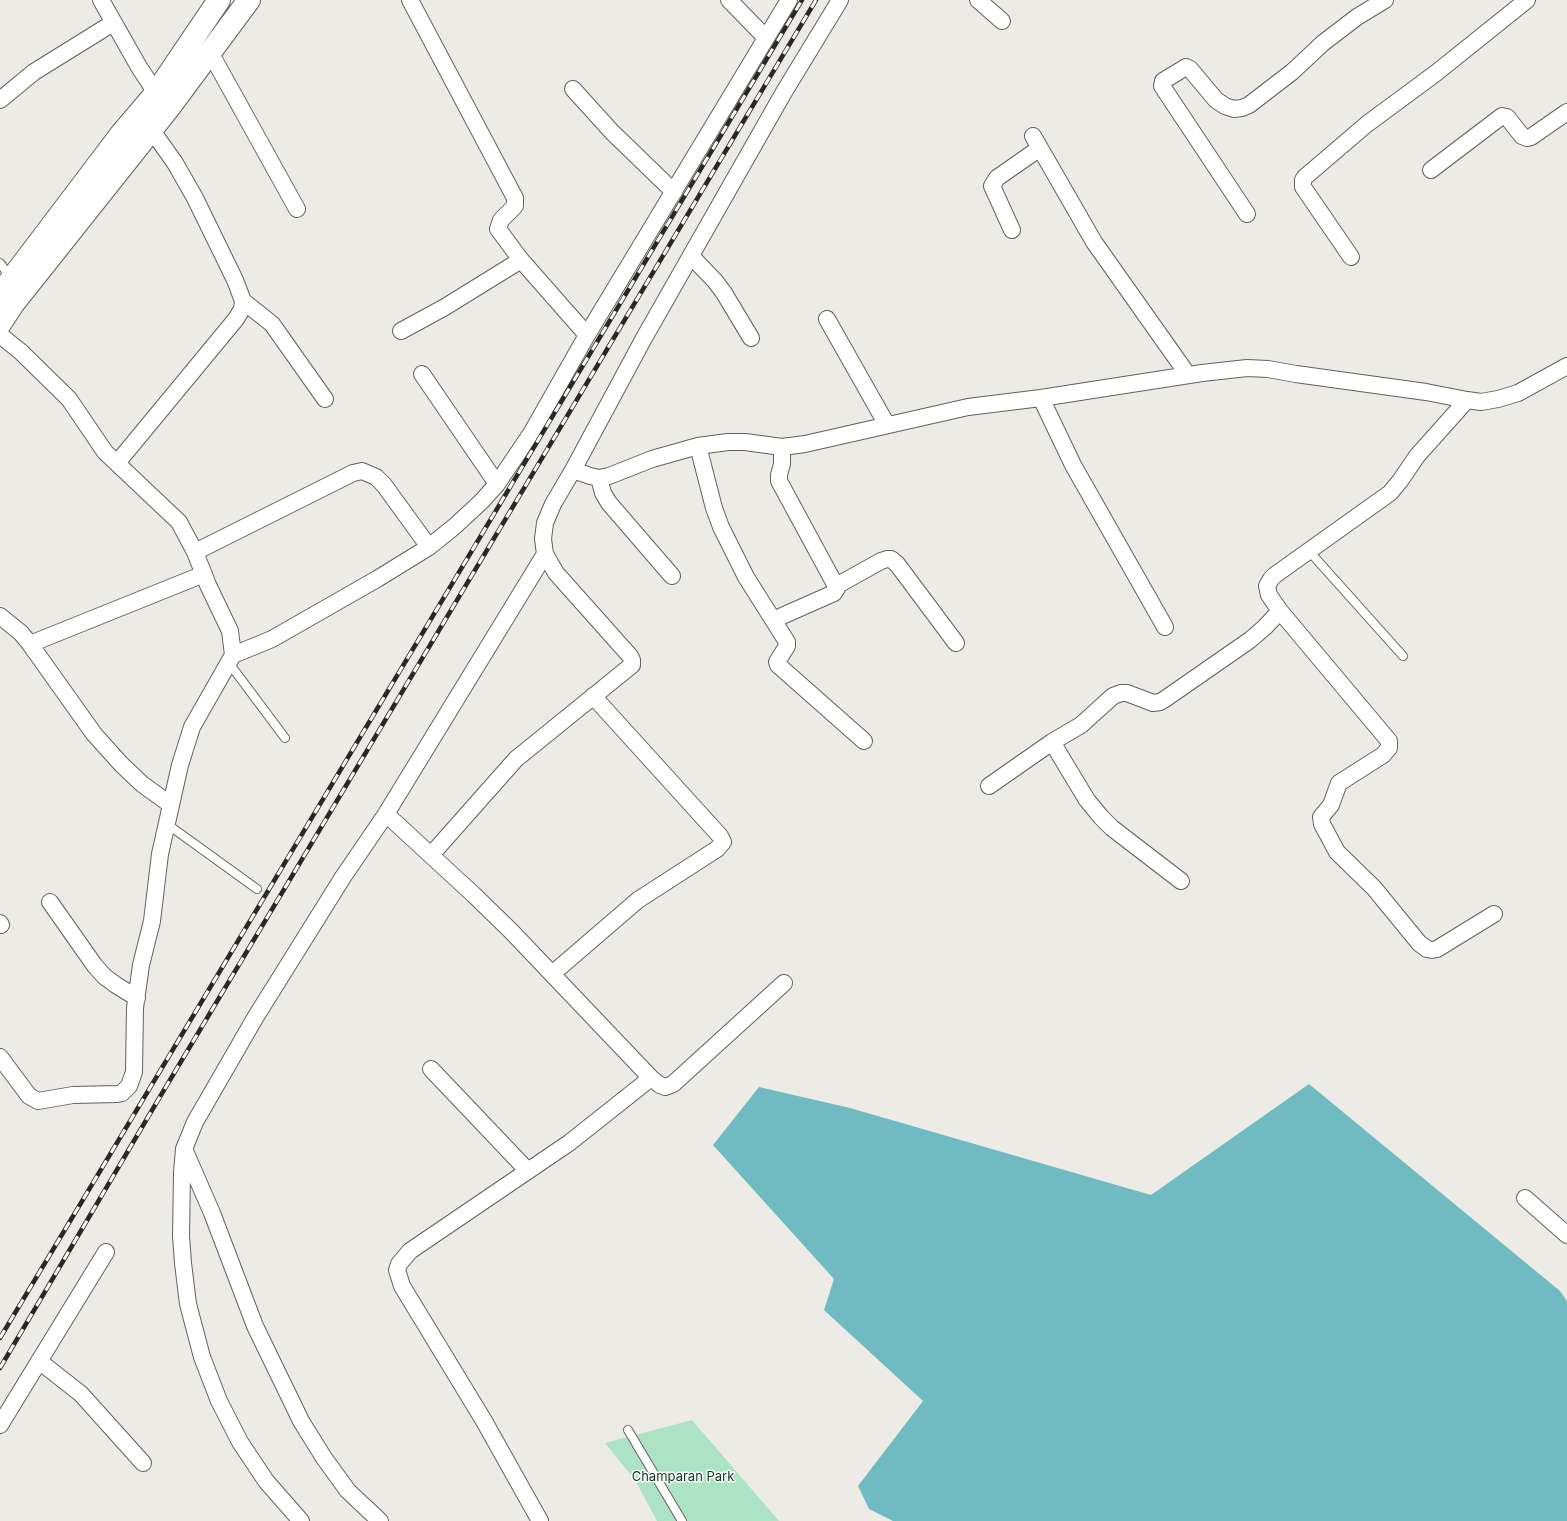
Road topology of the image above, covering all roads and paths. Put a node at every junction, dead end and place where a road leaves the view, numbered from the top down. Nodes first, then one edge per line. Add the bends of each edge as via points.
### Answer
1 (101, 0) edge
2 (219, 0) edge
3 (249, 0) edge
4 (410, 0) edge
5 (729, 0) edge
6 (789, 0) edge
7 (840, 0) edge
8 (978, 0) edge
9 (1386, 0) edge
10 (1527, 0) edge
11 (1002, 21) dead end
12 (113, 23) junction
13 (766, 38) junction
14 (210, 52) junction
15 (573, 89) dead end
16 (156, 93) junction
17 (0, 100) edge
18 (1567, 112) edge
19 (151, 129) junction
20 (1431, 170) dead end
21 (674, 192) junction
22 (297, 209) dead end
23 (1248, 214) dead end
24 (1012, 230) dead end
25 (691, 256) junction
26 (1352, 257) dead end
27 (521, 260) junction
28 (4, 279) edge
29 (243, 301) junction
30 (827, 319) dead end
31 (0, 324) edge
32 (401, 331) dead end
33 (0, 335) edge
34 (587, 336) junction
35 (751, 338) dead end
36 (1567, 366) edge
37 (422, 374) dead end
38 (1188, 375) junction
39 (1041, 398) junction
40 (326, 399) dead end
41 (1467, 400) junction
42 (887, 425) junction
43 (698, 446) junction
44 (782, 447) junction
45 (117, 463) junction
46 (573, 470) junction
47 (599, 478) junction
48 (497, 484) junction
49 (429, 547) junction
50 (1309, 551) junction
51 (195, 552) junction
52 (545, 554) junction
53 (204, 574) junction
54 (672, 576) dead end
55 (836, 586) junction
56 (1280, 611) junction
57 (0, 616) edge
58 (773, 620) junction
59 (1165, 627) dead end
60 (30, 644) junction
61 (956, 644) dead end
62 (1403, 656) dead end
63 (231, 659) junction
64 (593, 696) junction
65 (285, 738) dead end
66 (864, 741) dead end
67 (1052, 742) junction
68 (989, 786) dead end
69 (171, 805) junction
70 (386, 814) junction
71 (167, 824) junction
72 (431, 855) junction
73 (1181, 881) dead end
74 (257, 889) dead end
75 (50, 902) dead end
76 (1494, 914) dead end
77 (552, 974) junction
78 (784, 983) dead end
79 (137, 998) junction
80 (0, 1057) edge
81 (431, 1069) dead end
82 (651, 1078) junction
83 (184, 1149) junction
84 (528, 1171) junction
85 (1525, 1198) dead end
86 (1567, 1235) edge
87 (106, 1252) dead end
88 (39, 1361) junction
89 (0, 1425) edge
90 (628, 1430) dead end
91 (143, 1463) dead end
92 (301, 1521) edge
93 (380, 1521) edge
94 (540, 1521) edge
95 (682, 1521) edge

1 - 12 street
2 - 16 main road
3 - 14 main road
4 - 27 street via 515,198 515,206 501,220 498,229
5 - 13 street
6 - 13 street
7 - 25 street via 784,92
8 - 11 street
9 - 23 street via 1357,17 1323,43 1292,72 1242,108 1234,109 1216,100 1189,68 1182,69 1162,81 1162,86
10 - 26 street via 1367,124 1304,177 1303,187
12 - 16 street
12 - 17 street via 34,72
13 - 21 street
14 - 19 main road
14 - 22 street
15 - 21 street via 612,132
16 - 28 main road
18 - 20 street via 1527,138 1522,136 1508,117 1502,116
19 - 29 street via 195,198
19 - 31 main road
21 - 34 street
24 - 38 street via 992,186 997,178 1037,142 1094,242
25 - 35 street via 724,293
25 - 46 street
27 - 32 street
27 - 34 street
29 - 40 street via 272,324
29 - 45 street via 236,319
30 - 42 street
33 - 45 street via 21,352 69,400 105,452
34 - 48 street via 532,432
36 - 41 street via 1518,393 1481,402
37 - 48 street
38 - 39 street
38 - 41 street via 1247,368 1268,369
39 - 42 street via 968,407
39 - 59 street via 1073,465
41 - 50 street via 1417,456 1390,494
42 - 44 street
43 - 44 street via 745,442
43 - 47 street
43 - 58 street via 721,527 746,578
44 - 55 street via 779,481
45 - 51 street via 179,522
46 - 47 street
46 - 52 street via 545,523
47 - 54 street via 603,494 609,503
48 - 49 street via 482,501
49 - 51 street via 384,485 376,477 362,471
49 - 63 street via 272,639
50 - 56 street via 1268,582 1268,590
50 - 62 lane
51 - 53 street
52 - 64 street via 556,573 632,660 630,668
52 - 70 street
53 - 60 street
53 - 63 street via 230,631
55 - 58 street via 834,593
55 - 61 street via 881,561 891,559
56 - 67 street via 1253,637 1160,702 1153,703 1121,693 1113,696 1081,725
56 - 76 street via 1389,741 1389,748 1383,755 1339,783 1332,803 1321,817 1322,824 1337,852 1374,888 1427,949 1437,949
57 - 60 street
58 - 66 street via 788,644 778,660 778,665
60 - 69 street via 94,734 142,784
63 - 65 lane
63 - 69 street via 192,727
64 - 72 street via 516,759
64 - 77 street via 723,842 717,849 638,900
67 - 68 street
67 - 73 street via 1087,800 1112,828
69 - 71 street
70 - 72 street
70 - 83 street via 343,877 255,1018 195,1122
71 - 74 lane
71 - 79 street
72 - 77 street
75 - 79 street via 95,966 116,985
77 - 82 street
78 - 82 street via 672,1084 660,1086
79 - 80 street via 134,1072 129,1086 122,1093 106,1096 73,1095 38,1101 29,1096
81 - 84 street
82 - 84 street via 569,1143
83 - 92 street via 181,1205 183,1263 188,1304 202,1357 219,1401 240,1442 266,1481
83 - 93 street via 212,1213 255,1326 301,1421 348,1491
84 - 94 street via 410,1251 397,1270 402,1286 484,1421
85 - 86 street
87 - 88 street
88 - 89 street
88 - 91 street via 85,1398
90 - 95 lane

